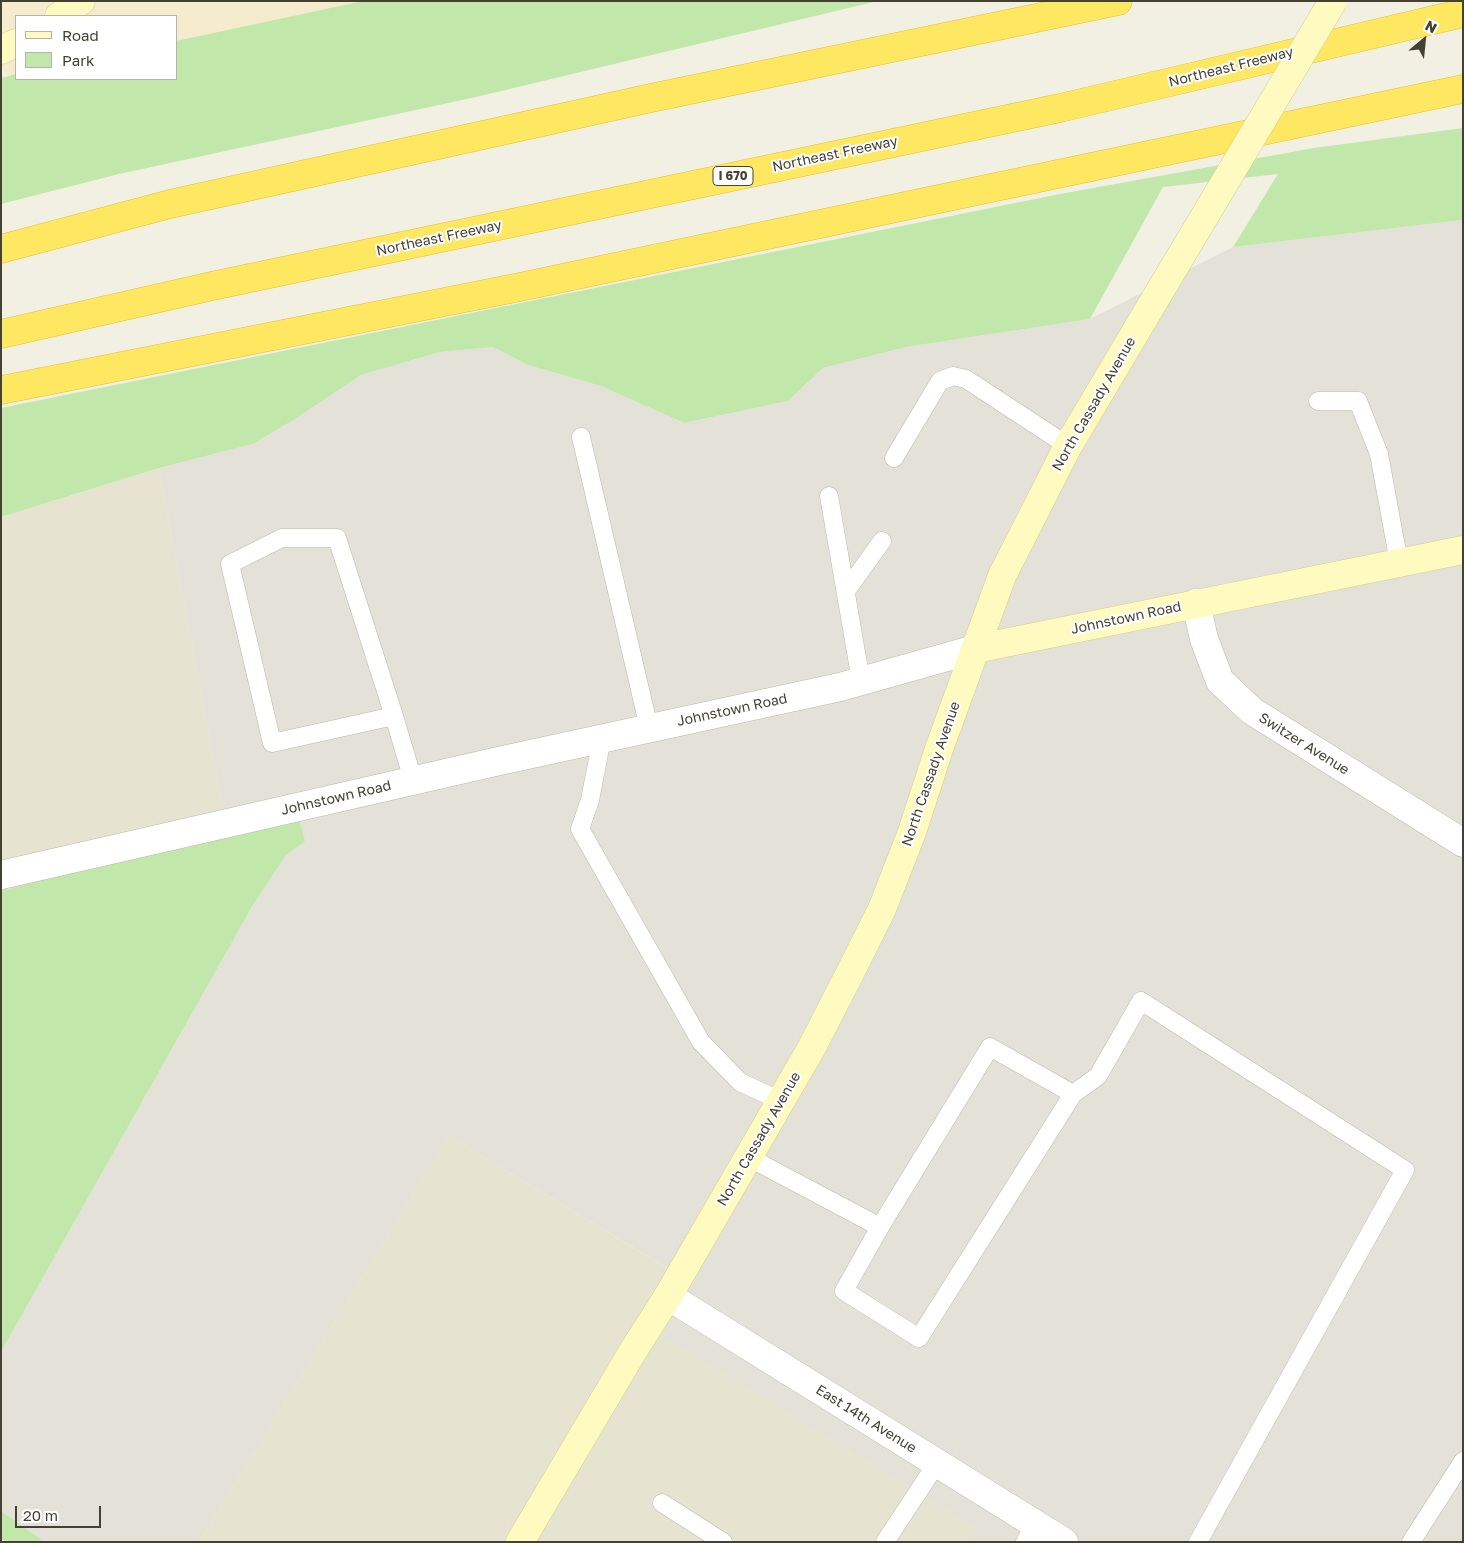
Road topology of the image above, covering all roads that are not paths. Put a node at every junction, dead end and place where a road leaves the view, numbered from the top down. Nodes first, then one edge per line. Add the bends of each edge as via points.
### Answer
1 (81, 1) edge
2 (1118, 1) edge
3 (1333, 1) edge
4 (1463, 13) edge
5 (60, 15) edge
6 (15, 43) edge
7 (1, 50) edge
8 (1463, 89) edge
9 (1463, 97) edge
10 (1415, 100) junction
11 (1, 249) edge
12 (1, 334) edge
13 (1, 390) edge
14 (1318, 401) dead end
15 (581, 437) dead end
16 (1068, 446) junction
17 (894, 458) dead end
18 (828, 496) dead end
19 (882, 541) dead end
20 (1463, 550) edge
21 (1399, 563) junction
22 (846, 591) junction
23 (1196, 603) junction
24 (975, 649) junction
25 (862, 681) junction
26 (394, 716) junction
27 (649, 728) junction
28 (602, 738) junction
29 (413, 780) junction
30 (1463, 844) edge
31 (1, 875) edge
32 (1073, 1094) junction
33 (781, 1101) junction
34 (748, 1157) junction
35 (880, 1227) junction
36 (668, 1296) junction
37 (1463, 1461) edge
38 (937, 1463) junction
39 (662, 1503) dead end
40 (1030, 1533) edge
41 (520, 1542) edge
42 (723, 1542) edge
43 (885, 1542) edge
44 (1064, 1542) edge
45 (1198, 1542) edge
46 (1410, 1542) edge

1 - 5 main road
2 - 11 highway via 670,94 170,204
3 - 16 main road, North Cassady Avenue, bridge
4 - 12 highway, Northeast Freeway / I 670 via 1060,108 241,280
6 - 7 main road
8 - 10 highway
9 - 10 highway
10 - 13 highway via 505,290
14 - 21 lane via 1358,401 1379,454
15 - 27 lane
16 - 17 lane via 966,379 953,376 940,381
16 - 24 main road, North Cassady Avenue via 1002,576
18 - 22 lane
19 - 22 lane
20 - 21 main road, Johnstown Road
21 - 23 main road, Johnstown Road
22 - 25 lane
23 - 24 main road, Johnstown Road
23 - 30 street, Switzer Avenue via 1204,639 1220,681 1252,711
24 - 25 street, Johnstown Road
24 - 33 main road, North Cassady Avenue via 882,909
25 - 27 street, Johnstown Road
26 - 26 lane via 337,538 282,538 230,564 272,744
26 - 29 lane
27 - 28 street, Johnstown Road
28 - 29 street, Johnstown Road
28 - 33 lane via 590,800 580,829 701,1042 740,1082
29 - 31 street, Johnstown Road
32 - 35 lane via 990,1047
32 - 35 lane via 919,1338 844,1291
32 - 45 lane via 1098,1076 1141,1001 1405,1170
33 - 34 main road, North Cassady Avenue
34 - 35 lane
34 - 36 main road, North Cassady Avenue
36 - 38 street, East 14th Avenue
36 - 41 main road, North Cassady Avenue
37 - 46 lane
38 - 40 street, East 14th Avenue
38 - 43 lane
39 - 42 lane
40 - 44 street, East 14th Avenue

